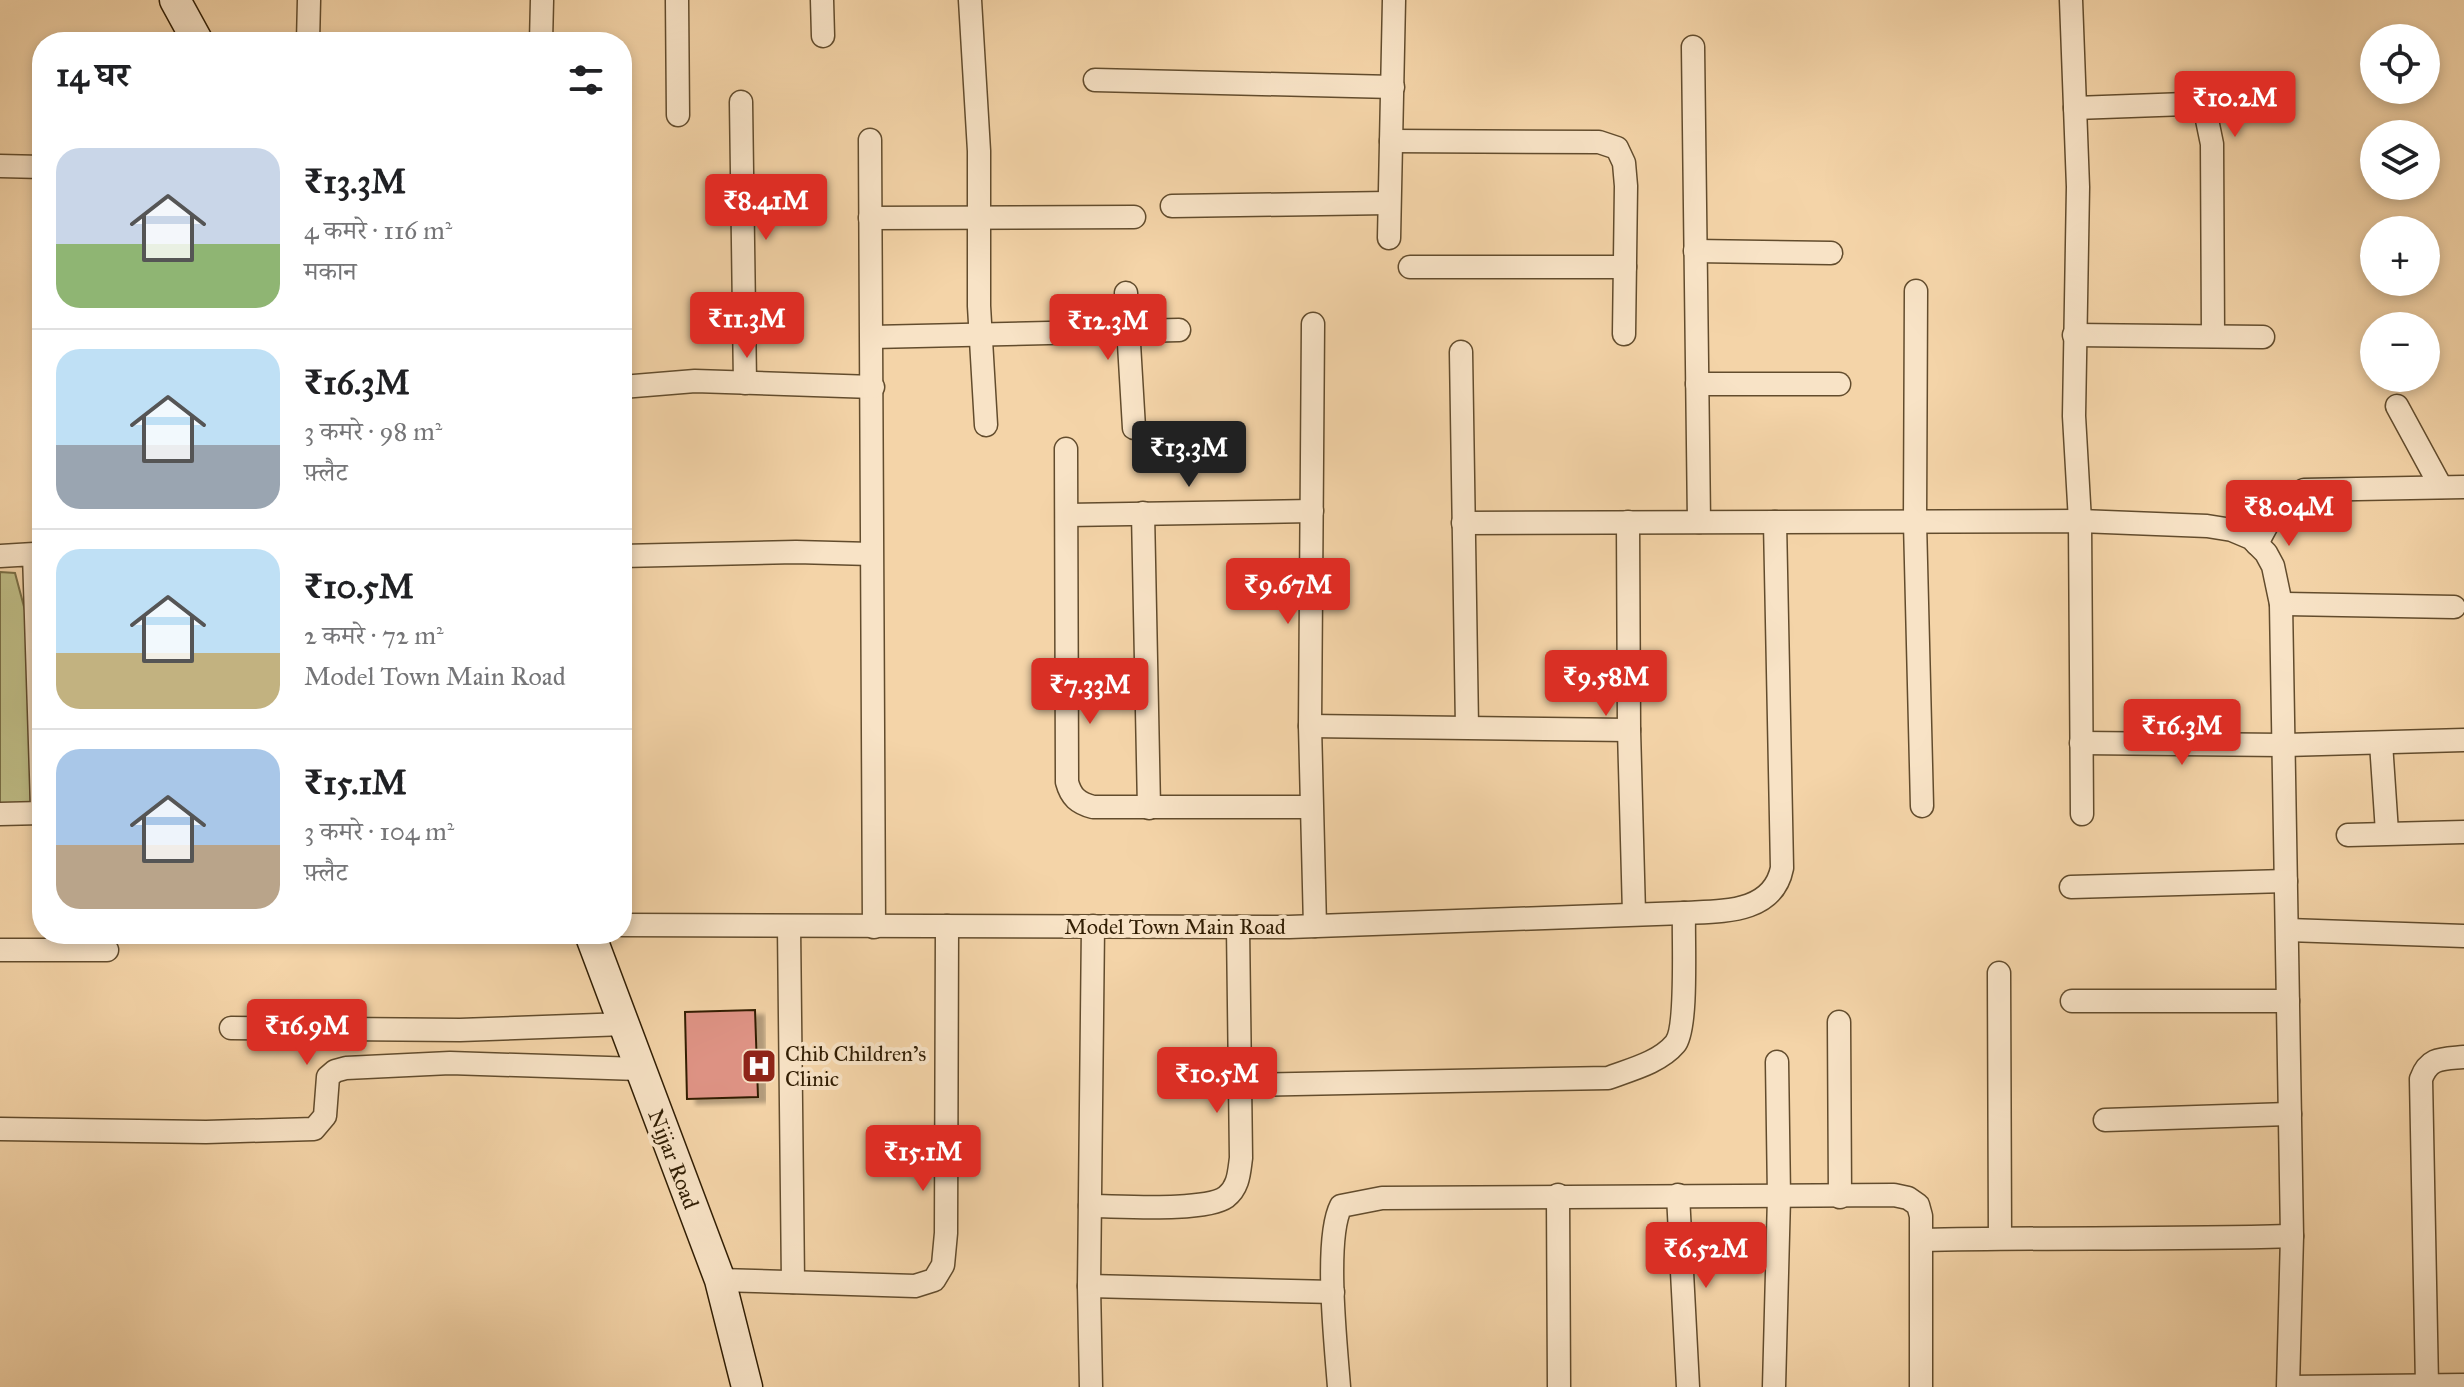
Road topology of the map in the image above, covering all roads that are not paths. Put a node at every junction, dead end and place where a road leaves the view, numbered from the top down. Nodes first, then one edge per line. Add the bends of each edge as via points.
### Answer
1 (175, 0) edge
2 (309, 0) edge
3 (542, 0) edge
4 (677, 0) edge
5 (822, 0) edge
6 (970, 0) edge
7 (1394, 0) edge
8 (2071, 0) edge
9 (193, 32) edge
10 (308, 32) edge
11 (541, 32) edge
12 (823, 36) dead end
13 (1693, 47) dead end
14 (1095, 80) dead end
15 (1393, 87) junction
16 (741, 102) dead end
17 (2075, 108) junction
18 (678, 115) dead end
19 (870, 140) dead end
20 (1391, 141) junction
21 (0, 166) edge
22 (32, 167) edge
23 (1389, 203) junction
24 (1172, 206) dead end
25 (1134, 217) dead end
26 (870, 218) junction
27 (979, 218) junction
28 (1389, 238) dead end
29 (1695, 251) junction
30 (1831, 253) dead end
31 (1410, 267) dead end
32 (1625, 267) junction
33 (1916, 291) dead end
34 (1126, 293) dead end
35 (1313, 324) dead end
36 (1179, 330) dead end
37 (1129, 331) junction
38 (981, 333) junction
39 (1624, 334) dead end
40 (2074, 335) junction
41 (2213, 336) junction
42 (872, 337) junction
43 (2263, 337) dead end
44 (1461, 352) dead end
45 (745, 383) junction
46 (1697, 384) junction
47 (1839, 384) dead end
48 (632, 386) edge
49 (873, 387) junction
50 (2397, 406) dead end
51 (986, 425) dead end
52 (1134, 428) dead end
53 (1066, 449) dead end
54 (2441, 487) junction
55 (2464, 487) edge
56 (1312, 511) junction
57 (1143, 513) junction
58 (1067, 515) junction
59 (2080, 521) junction
60 (1628, 522) junction
61 (1699, 522) junction
62 (1775, 522) junction
63 (1915, 522) junction
64 (1463, 523) junction
65 (2257, 544) junction
66 (32, 554) edge
67 (871, 554) junction
68 (0, 556) edge
69 (632, 556) edge
70 (2281, 604) junction
71 (2454, 607) dead end
72 (1310, 726) junction
73 (1467, 727) junction
74 (1629, 730) junction
75 (2464, 740) edge
76 (2081, 743) junction
77 (2381, 743) junction
78 (2283, 745) junction
79 (1922, 806) dead end
80 (1311, 807) junction
81 (1149, 808) junction
82 (32, 813) edge
83 (0, 814) edge
84 (2082, 814) dead end
85 (2387, 832) junction
86 (2464, 832) edge
87 (2348, 835) dead end
88 (2286, 881) junction
89 (2071, 887) dead end
90 (1634, 913) junction
91 (1684, 913) junction
92 (632, 925) edge
93 (947, 926) junction
94 (1093, 926) junction
95 (1315, 926) junction
96 (789, 927) junction
97 (874, 927) junction
98 (1238, 927) junction
99 (2288, 930) junction
100 (2464, 936) edge
101 (34, 944) edge
102 (60, 944) edge
103 (594, 944) edge
104 (0, 950) edge
105 (107, 950) dead end
106 (1999, 973) dead end
107 (2072, 1001) dead end
108 (2288, 1001) junction
109 (1839, 1022) dead end
110 (625, 1024) junction
111 (231, 1028) dead end
112 (2464, 1057) edge
113 (1777, 1062) dead end
114 (639, 1069) junction
115 (1240, 1085) junction
116 (2290, 1114) junction
117 (2105, 1120) dead end
118 (0, 1129) edge
119 (1558, 1195) junction
120 (1678, 1195) junction
121 (1779, 1197) junction
122 (1840, 1197) junction
123 (1090, 1206) junction
124 (2292, 1236) junction
125 (2000, 1238) junction
126 (1923, 1240) junction
127 (720, 1280) junction
128 (793, 1282) junction
129 (1089, 1286) junction
130 (1333, 1292) junction
131 (2427, 1385) junction
132 (2464, 1385) edge
133 (747, 1387) edge
134 (1091, 1387) edge
135 (1339, 1387) edge
136 (1559, 1387) edge
137 (1688, 1387) edge
138 (1774, 1387) edge
139 (1921, 1387) edge
140 (2289, 1387) edge

1 - 9 street
2 - 10 street
3 - 11 street
4 - 18 street
5 - 12 street
6 - 27 street
7 - 15 street
8 - 17 street
13 - 29 street
14 - 15 street
15 - 20 street
16 - 45 street
17 - 40 street
17 - 41 street via 2186,104 2205,110 2212,144
19 - 26 street
20 - 23 street
20 - 32 street via 1599,142 1617,148 1626,186
21 - 22 street
23 - 24 street
23 - 28 street
25 - 27 street
26 - 27 street
26 - 42 street
27 - 38 street
29 - 30 street
29 - 46 street
31 - 32 street
32 - 39 street
33 - 63 street
34 - 37 street
35 - 56 street
36 - 37 street
37 - 38 street
37 - 52 street
38 - 42 street
38 - 51 street
40 - 41 street
40 - 59 street
41 - 43 street
42 - 49 street
44 - 64 street
45 - 48 street
45 - 49 street
46 - 47 street
46 - 61 street
49 - 67 street
50 - 54 street
53 - 58 street
54 - 55 street
54 - 65 street via 2304,490 2286,499 2270,517
56 - 57 street
56 - 72 street
57 - 58 street
57 - 81 street
58 - 81 street via 1069,792 1093,807
59 - 63 street
59 - 65 street via 2207,526 2232,530
59 - 76 street
60 - 61 street
60 - 64 street
60 - 74 street
61 - 62 street
62 - 63 street
62 - 91 street, Model Town Main Road via 1782,868 1769,896 1757,903
63 - 79 street
64 - 73 street
65 - 70 street via 2273,566
66 - 68 street
67 - 69 street
67 - 97 street
70 - 71 street
70 - 78 street
72 - 73 street
72 - 80 street
73 - 74 street
74 - 90 street
75 - 77 street
76 - 78 street
76 - 84 street
77 - 78 street
77 - 85 street
78 - 88 street
80 - 81 street
80 - 95 street
82 - 83 street
85 - 86 street
85 - 87 street
88 - 89 street
88 - 99 street
90 - 91 street, Model Town Main Road
90 - 95 street, Model Town Main Road
91 - 115 street via 1682,1022 1676,1043 1651,1062 1608,1078
92 - 96 street, Model Town Main Road
93 - 94 street, Model Town Main Road
93 - 97 street, Model Town Main Road
93 - 128 street via 943,1265 934,1280 915,1286
94 - 98 street, Model Town Main Road
94 - 123 street
95 - 98 street, Model Town Main Road
96 - 97 street, Model Town Main Road
96 - 128 street
98 - 115 street
99 - 100 street
99 - 108 street
101 - 104 street
102 - 105 street
103 - 110 street, Nijjar Road
106 - 125 street
107 - 108 street
108 - 116 street
109 - 122 street
110 - 111 street via 460,1030
110 - 114 street, Nijjar Road
112 - 131 street via 2435,1061 2426,1066 2421,1079
113 - 121 street
114 - 118 street via 450,1063 346,1068 328,1077 325,1116 314,1129
114 - 127 street, Nijjar Road
115 - 123 street via 1238,1181 1227,1197 1197,1206
116 - 117 street
116 - 124 street
119 - 120 street
119 - 130 street via 1382,1198 1341,1206 1335,1219
119 - 136 street
120 - 121 street
120 - 137 street
121 - 122 street
121 - 138 street
122 - 126 street via 1908,1198 1918,1205
123 - 129 street
124 - 125 street
124 - 140 street
125 - 126 street
126 - 139 street
127 - 128 street
127 - 133 street, Nijjar Road
129 - 130 street
129 - 134 street
130 - 135 street
131 - 132 street
131 - 140 street

